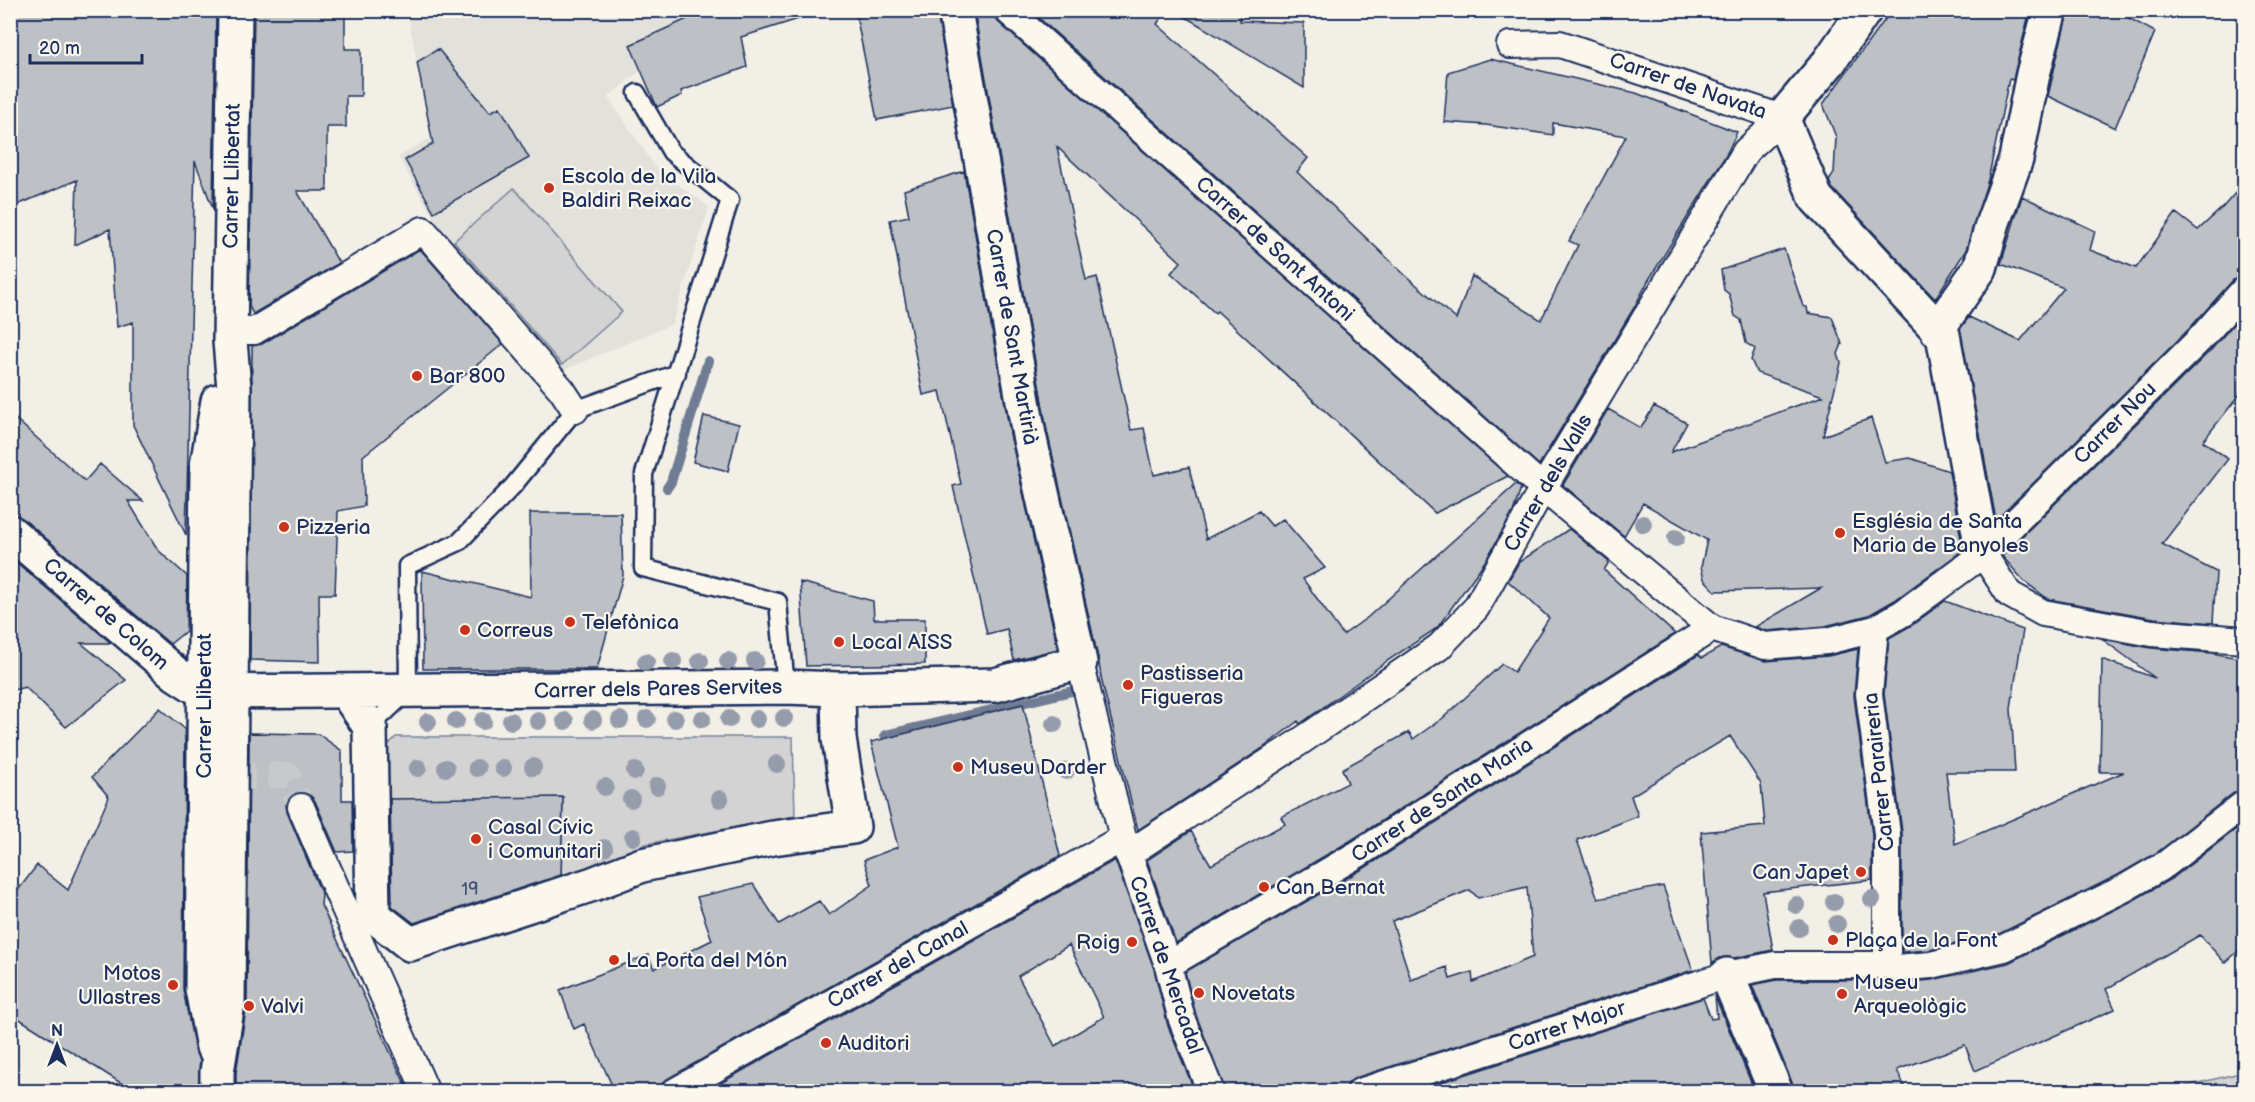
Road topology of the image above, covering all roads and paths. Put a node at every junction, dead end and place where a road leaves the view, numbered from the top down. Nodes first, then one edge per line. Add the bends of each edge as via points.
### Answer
1 (235, 10) edge
2 (954, 10) edge
3 (1007, 10) edge
4 (1865, 10) edge
5 (2050, 10) edge
6 (1510, 45) dead end
7 (637, 93) dead end
8 (1782, 118) junction
9 (2244, 290) edge
10 (1937, 330) junction
11 (230, 336) junction
12 (677, 373) junction
13 (575, 410) junction
14 (1544, 488) junction
15 (10, 532) edge
16 (1983, 554) junction
17 (1712, 627) junction
18 (1875, 629) junction
19 (2244, 640) edge
20 (1080, 662) junction
21 (786, 687) junction
22 (838, 689) junction
23 (408, 691) junction
24 (346, 692) junction
25 (218, 693) junction
26 (370, 728) junction
27 (2244, 804) edge
28 (300, 807) tunnel mouth
29 (1125, 846) junction
30 (1168, 965) junction
31 (1887, 965) junction
32 (1727, 975) junction
33 (217, 1082) edge
34 (1774, 1091) edge
35 (426, 1092) edge
36 (674, 1092) edge
37 (1211, 1092) edge
38 (1360, 1092) edge

1 - 11 street, Carrer Llibertat
2 - 20 street, Carrer de Sant Martirià via 1029,435
3 - 14 street, Carrer de Sant Antoni
4 - 8 street, Carrer dels Valls via 1829,62
5 - 10 street via 2016,159 1980,268
6 - 8 street, Carrer de Navata via 1560,44
7 - 12 lane via 671,152 730,200
8 - 10 street, Carrer de Navata via 1815,198
8 - 14 street, Carrer dels Valls via 1746,151
9 - 16 street, Carrer Nou via 2200,339
10 - 16 street via 1943,335
11 - 13 street via 254,332 423,230
11 - 25 street, Carrer Llibertat via 234,388
11 - 25 street, Carrer Llibertat via 216,410 220,458
12 - 13 lane
12 - 21 lane via 644,474 643,568 778,602
13 - 23 lane via 513,486 459,542 407,566
14 - 17 street, Carrer de Sant Antoni
14 - 29 street, Carrer dels Valls via 1476,608 1439,647 1301,741
15 - 25 street, Carrer de Colom via 176,674
16 - 18 street, Carrer Nou
16 - 19 street via 2009,594 2043,613 2152,633
17 - 18 street, Carrer Nou via 1765,646 1827,641
17 - 30 street, Carrer de Santa Maria via 1358,854
18 - 31 street, Carrer Paraireria via 1869,694 1887,834
20 - 22 street, Carrer dels Pares Servites via 995,685
20 - 29 street, Carrer de Mercadal
21 - 22 street, Carrer dels Pares Servites
21 - 23 street, Carrer dels Pares Servites
22 - 26 street via 839,739 853,827 773,838 642,866 410,944 373,915
23 - 24 street, Carrer dels Pares Servites
23 - 26 lane
24 - 25 street, Carrer dels Pares Servites
24 - 26 street
25 - 33 street, Carrer Llibertat via 228,1003
25 - 33 street, Carrer Llibertat via 202,988
27 - 31 street via 2166,864 2004,948 1931,965
28 - 35 street
29 - 30 street, Carrer de Mercadal
29 - 36 street, Carrer del Canal
30 - 37 street, Carrer de Mercadal via 1182,1020
31 - 32 street, Carrer Major via 1775,965
32 - 34 street
32 - 38 street, Carrer Major

